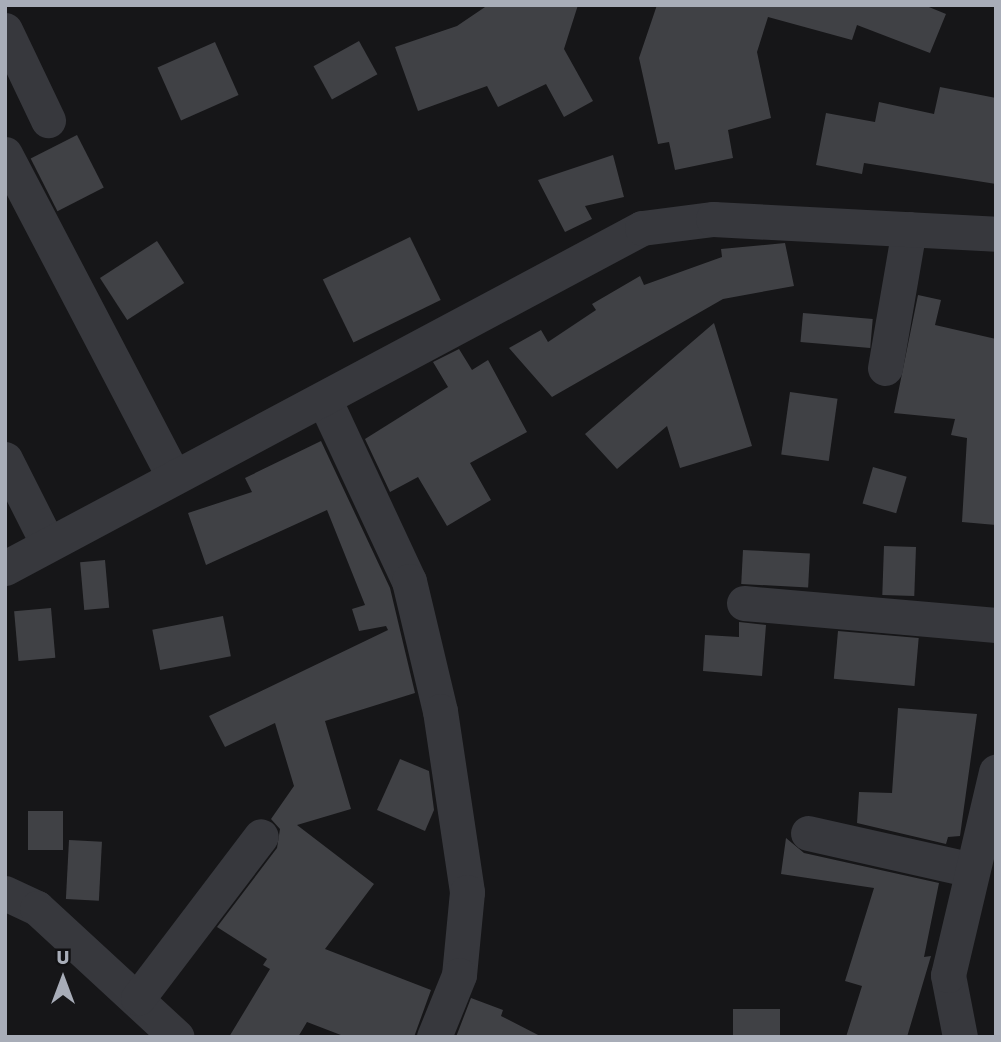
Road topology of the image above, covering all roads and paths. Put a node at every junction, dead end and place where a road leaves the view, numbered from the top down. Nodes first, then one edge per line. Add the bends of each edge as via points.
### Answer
1 (5, 30) edge
2 (48, 120) dead end
3 (5, 154) edge
4 (909, 229) junction
5 (996, 233) edge
6 (885, 368) dead end
7 (324, 399) junction
8 (5, 459) edge
9 (173, 476) junction
10 (48, 544) junction
11 (5, 568) edge
12 (744, 603) dead end
13 (996, 625) edge
14 (996, 772) edge
15 (808, 833) dead end
16 (261, 836) dead end
17 (972, 870) junction
18 (5, 893) edge
19 (138, 998) junction
20 (172, 1035) edge
21 (434, 1037) edge
22 (960, 1037) edge

1 - 2 street
3 - 9 street
4 - 5 street
4 - 6 street
4 - 7 street via 713,219 642,228
7 - 9 street
7 - 21 street via 409,581 440,711 467,892 459,975
8 - 10 street
9 - 10 street
10 - 11 street
12 - 13 street
14 - 17 street
15 - 17 street
16 - 19 street
17 - 22 street via 948,975
18 - 19 street via 37,908
19 - 20 street

